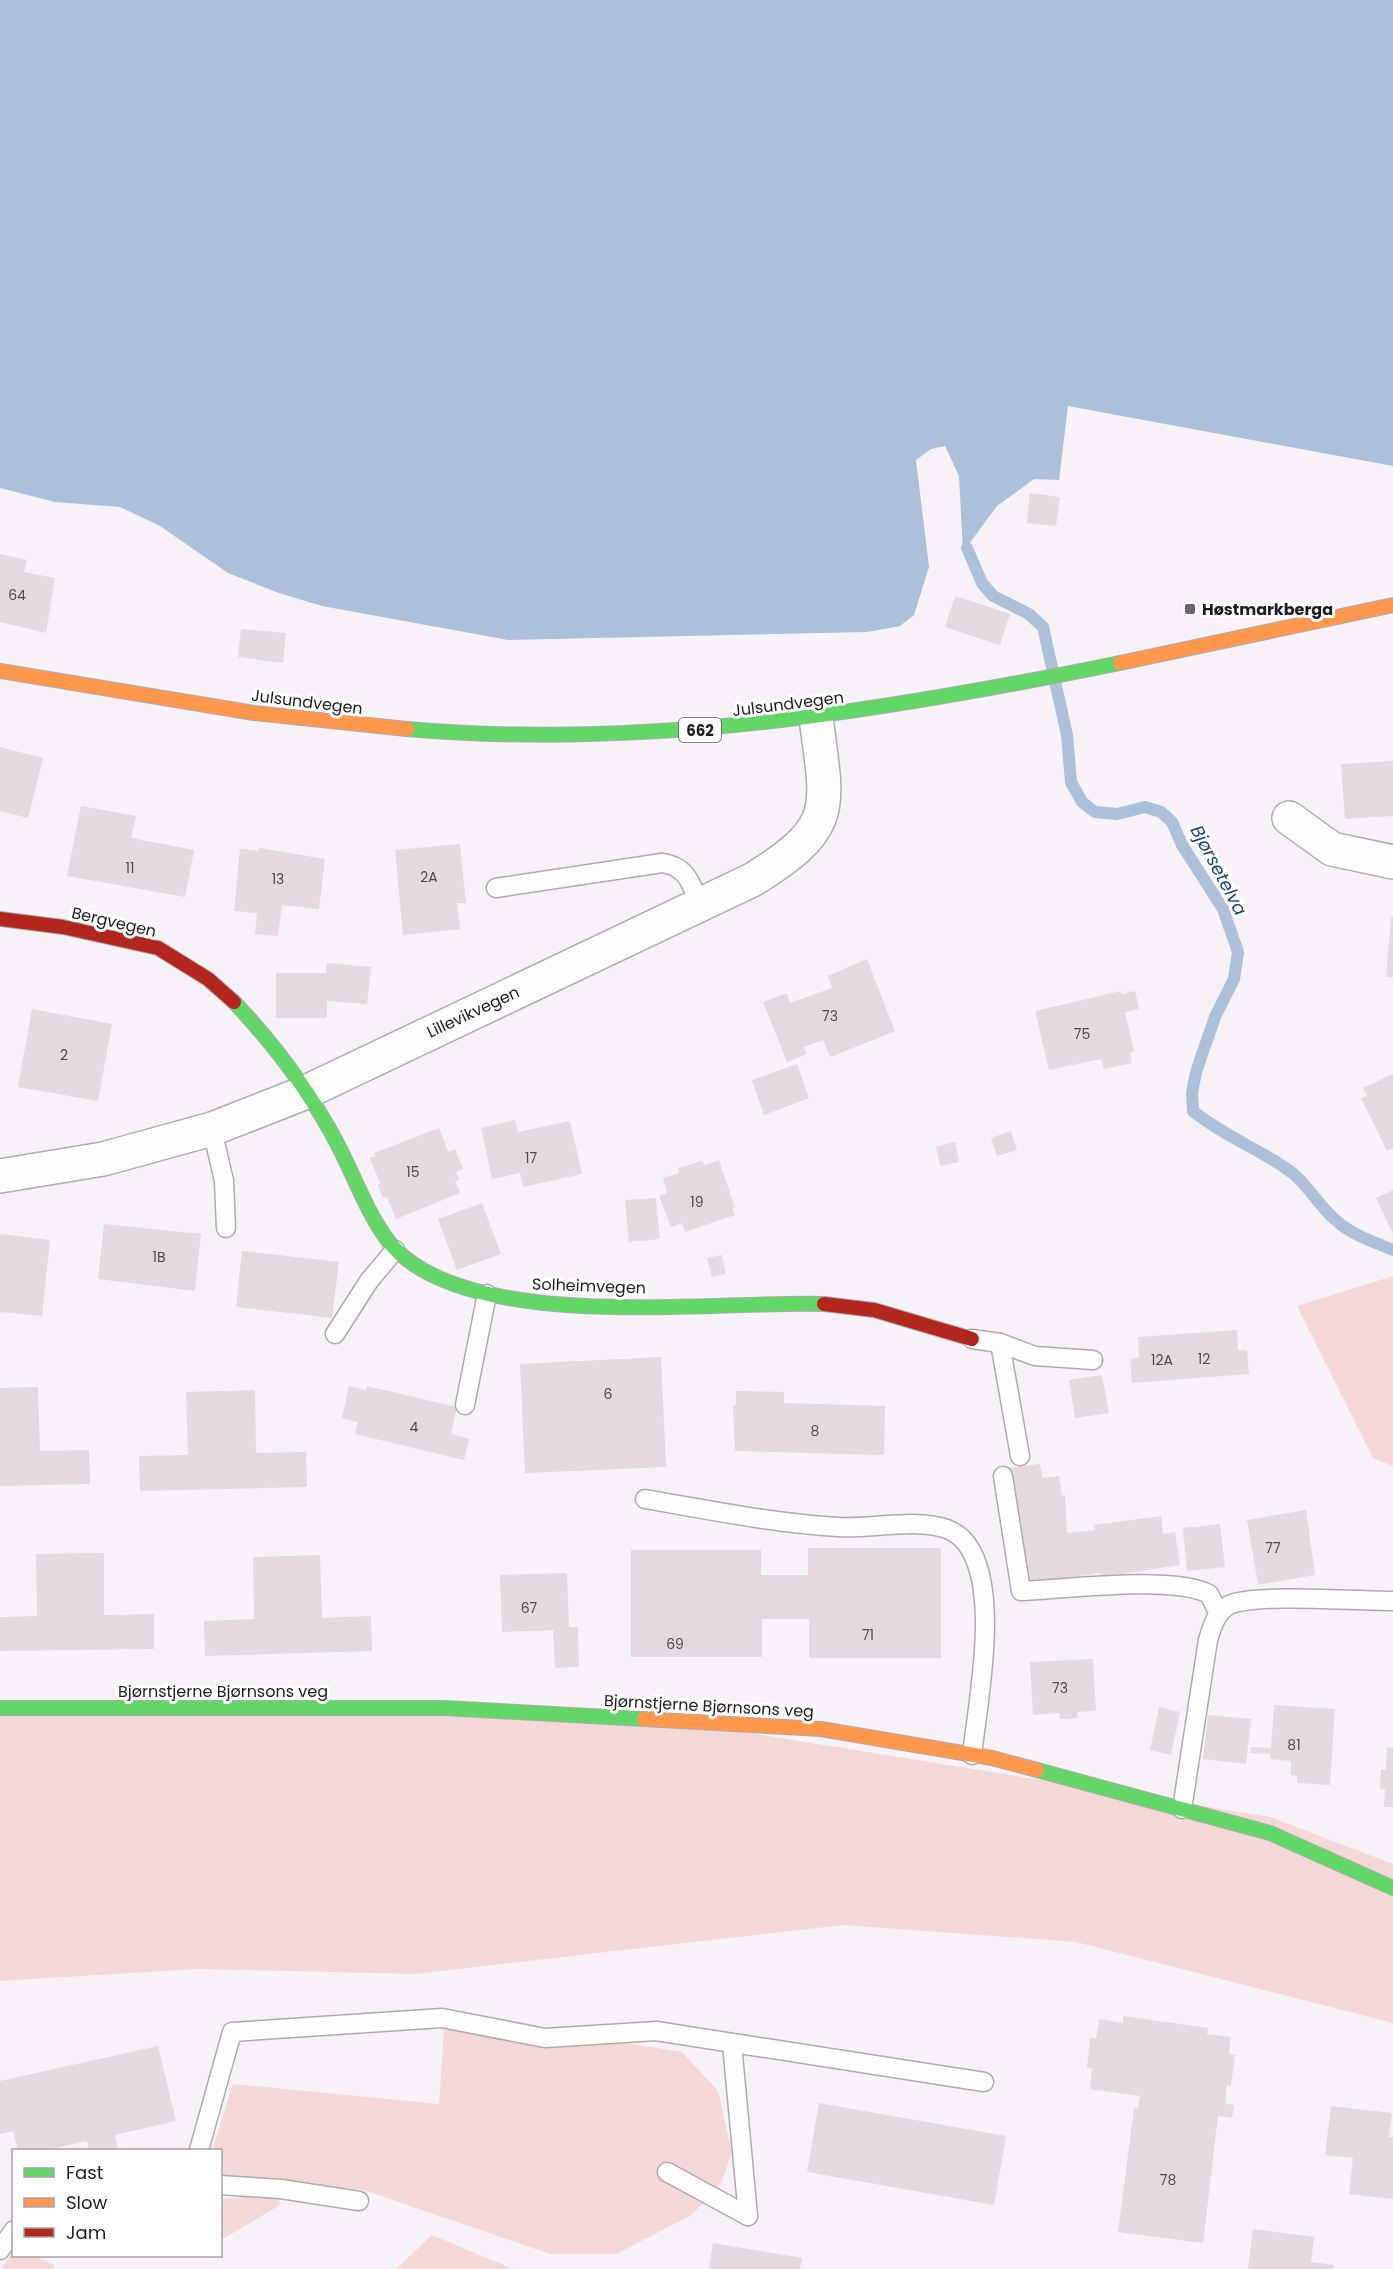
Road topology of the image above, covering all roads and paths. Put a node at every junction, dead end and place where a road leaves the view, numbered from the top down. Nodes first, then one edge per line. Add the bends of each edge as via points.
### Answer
1 (1393, 605) edge
2 (0, 671) edge
3 (816, 718) junction
4 (1289, 818) dead end
5 (1393, 862) edge
6 (496, 888) dead end
7 (700, 905) junction
8 (0, 919) edge
9 (304, 1093) junction
10 (212, 1129) junction
11 (0, 1176) edge
12 (226, 1228) dead end
13 (395, 1250) junction
14 (487, 1294) junction
15 (335, 1334) dead end
16 (972, 1338) joint
17 (1000, 1343) junction
18 (1093, 1360) dead end
19 (465, 1405) dead end
20 (1020, 1456) dead end
21 (1003, 1476) dead end
22 (645, 1499) dead end
23 (1393, 1601) edge
24 (1219, 1614) junction
25 (0, 1708) edge
26 (972, 1755) junction
27 (1182, 1809) junction
28 (1393, 1888) edge
29 (732, 2044) junction
30 (984, 2082) dead end
31 (200, 2149) edge
32 (667, 2172) dead end
33 (222, 2185) edge
34 (359, 2201) dead end
35 (12, 2233) edge
36 (0, 2250) edge

1 - 3 street, Julsundvegen / 662 via 1096,670 917,704
2 - 3 street, Julsundvegen / 662 via 318,722 443,732 552,736 679,732
3 - 7 street, Lillevikvegen via 826,795 813,832 788,858
4 - 5 street via 1332,849
6 - 7 lane via 662,863 672,864 687,875
7 - 9 street, Lillevikvegen
8 - 9 street, Bergvegen via 158,948 219,986
9 - 10 street, Lillevikvegen
9 - 13 street, Solheimvegen via 333,1137
10 - 11 street, Lillevikvegen via 103,1159
10 - 12 lane via 224,1181
13 - 14 street, Solheimvegen via 428,1275
13 - 15 lane via 369,1281
14 - 16 street, Solheimvegen via 568,1304 771,1301 848,1305
14 - 19 lane
16 - 17 lane
17 - 18 lane via 1035,1356
17 - 20 lane
21 - 24 lane via 1021,1591 1160,1584 1188,1587 1209,1594
22 - 26 lane via 775,1521 840,1527 923,1526 946,1529 960,1536 971,1550 986,1606
23 - 24 lane via 1252,1600 1227,1606
24 - 27 lane via 1208,1640
25 - 26 street, Bjørnstjerne Bjørnsons veg via 444,1708 821,1729
26 - 27 street, Bjørnstjerne Bjørnsons veg
27 - 28 street, Bjørnstjerne Bjørnsons veg via 1270,1833
29 - 30 lane
29 - 31 lane via 656,2031 545,2038 441,2018 232,2032
29 - 32 lane via 748,2216
33 - 34 lane
35 - 36 lane

